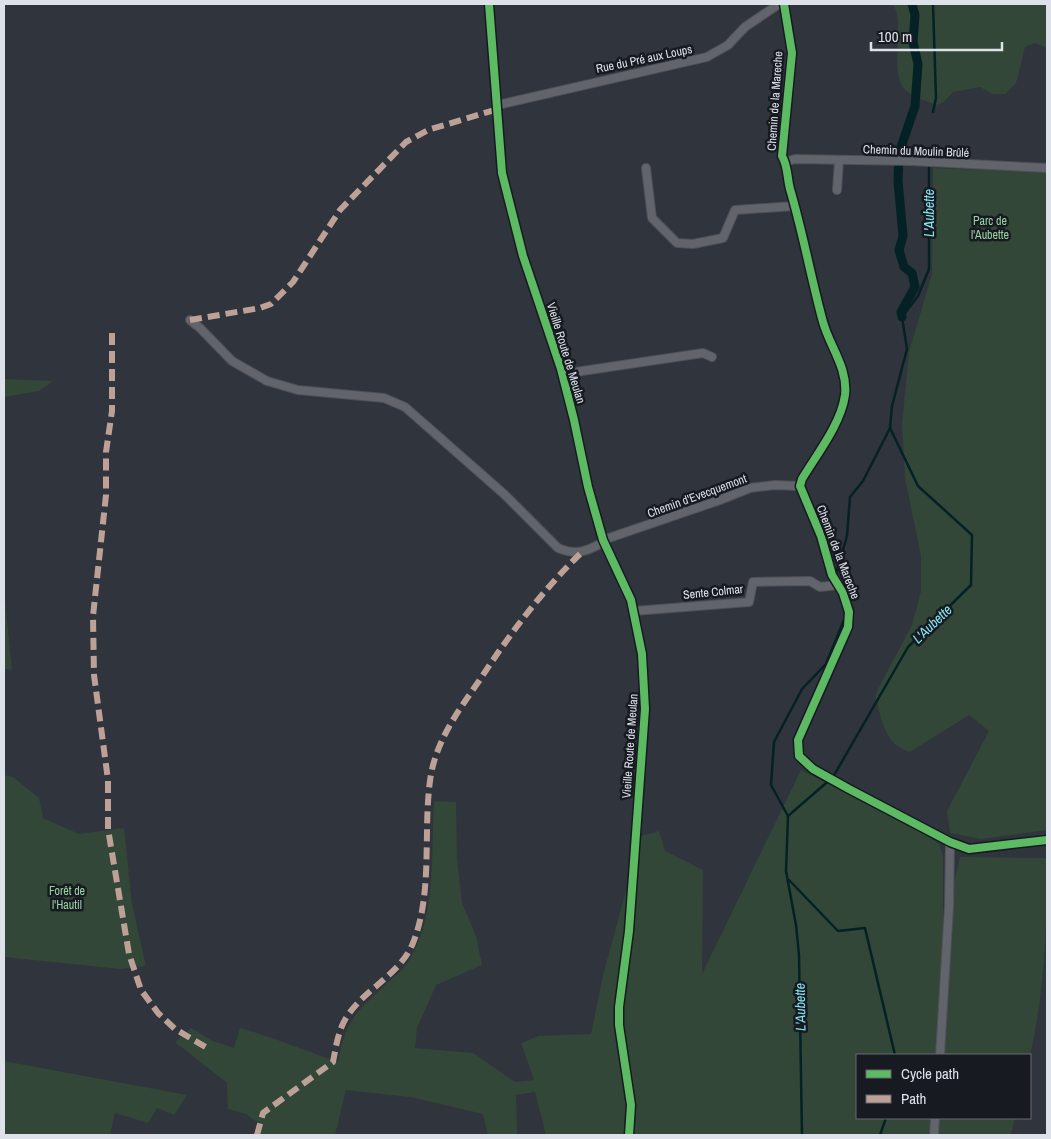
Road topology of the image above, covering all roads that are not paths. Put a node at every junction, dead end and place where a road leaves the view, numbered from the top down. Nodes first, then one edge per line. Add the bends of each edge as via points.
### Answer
1 (489, 4) edge
2 (779, 4) edge
3 (784, 4) edge
4 (498, 107) junction
5 (839, 160) junction
6 (785, 162) junction
7 (646, 168) dead end
8 (1047, 168) edge
9 (837, 190) dead end
10 (795, 206) junction
11 (190, 320) dead end
12 (712, 356) dead end
13 (562, 374) junction
14 (800, 486) junction
15 (603, 541) junction
16 (838, 585) junction
17 (634, 611) junction
18 (1047, 840) edge
19 (950, 842) junction
20 (940, 1054) edge
21 (935, 1119) edge
22 (629, 1135) edge
23 (934, 1135) edge

1 - 4 street, Vieille Route de Meulan
2 - 4 street, Rue du Pré aux Loups via 746,27 728,45 707,57
3 - 6 street, Chemin de la Mareche via 792,53 782,144
4 - 13 street, Vieille Route de Meulan via 502,173 523,256
5 - 6 street, Chemin du Moulin Brûlé via 795,158
5 - 8 street, Chemin du Moulin Brûlé
5 - 9 street
6 - 10 street, Chemin de la Mareche
7 - 10 street via 652,218 677,243 693,244 723,238 735,210
10 - 14 street, Chemin de la Mareche via 824,324 843,368 845,392 842,411
11 - 15 street, Chemin d'Evecquemont via 232,361 267,381 298,390 384,398 405,407 504,494 558,548 580,554
12 - 13 street via 703,353
13 - 15 street, Vieille Route de Meulan
14 - 15 street, Chemin d'Evecquemont via 750,488
14 - 16 street, Chemin de la Mareche
15 - 17 street, Vieille Route de Meulan
16 - 17 street, Sente Colmar via 820,587 810,581 753,582 749,602
16 - 19 street, Chemin de la Mareche via 849,612 848,627 798,740 799,756 813,769
17 - 22 street, Vieille Route de Meulan via 642,654 645,709 629,932 619,1007 631,1105
18 - 19 street, Chemin de la Mareche via 969,849
19 - 20 street
21 - 23 street

